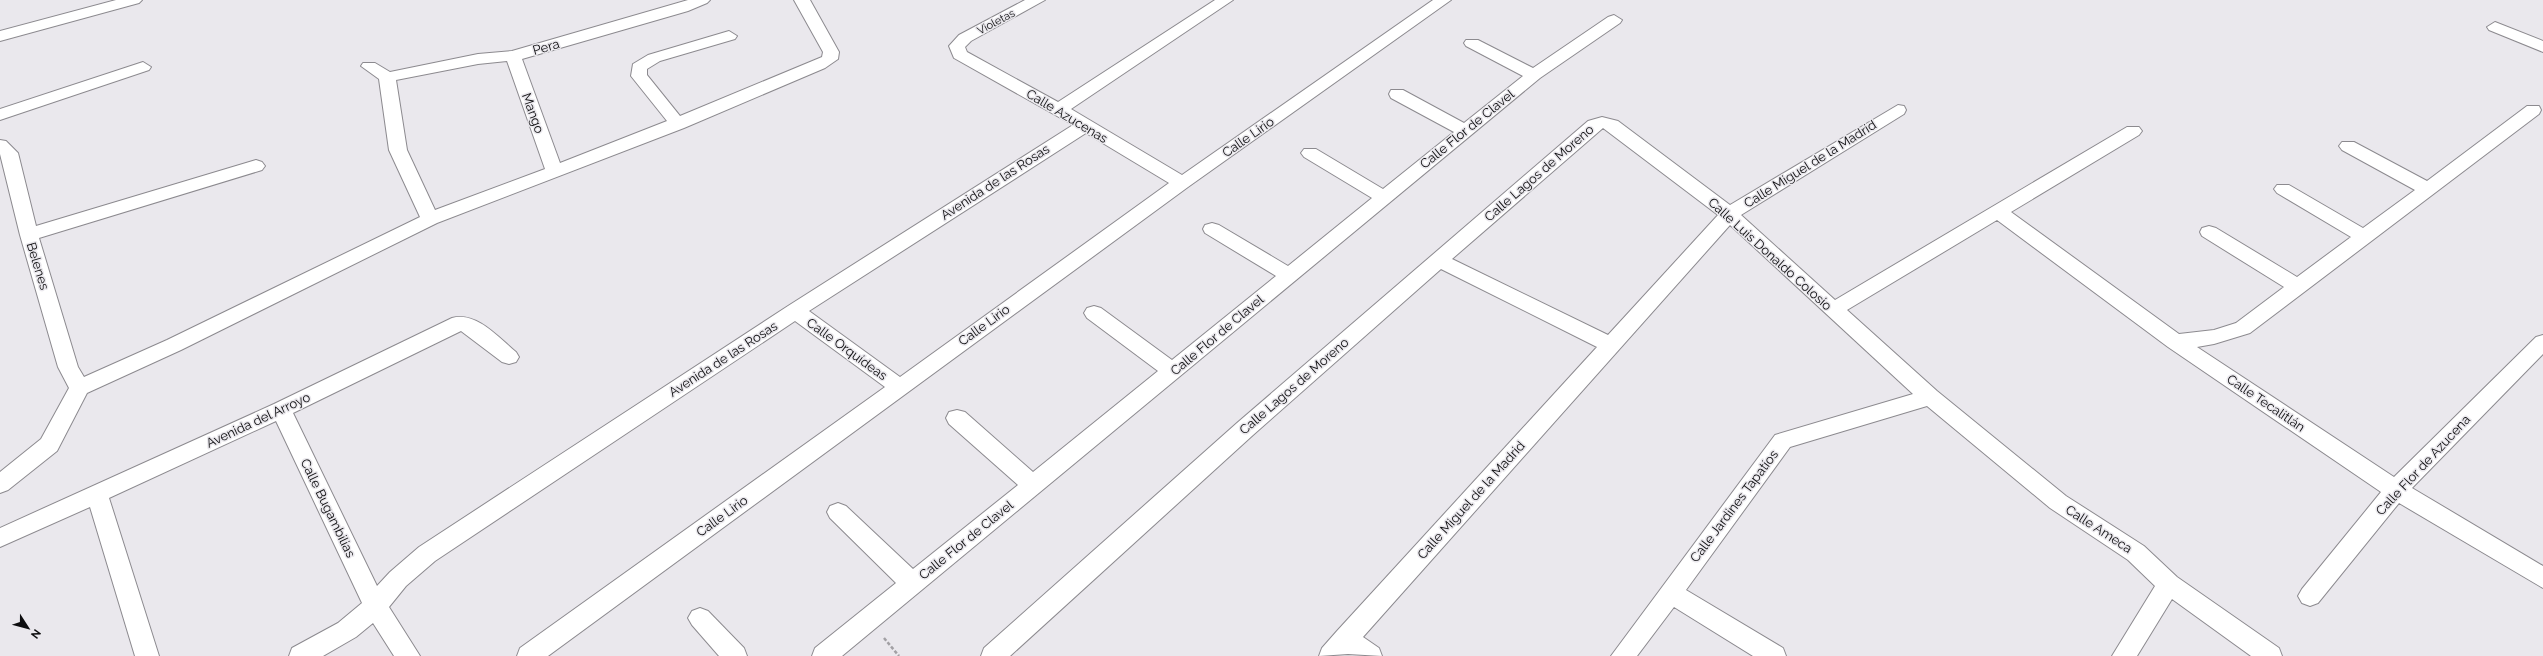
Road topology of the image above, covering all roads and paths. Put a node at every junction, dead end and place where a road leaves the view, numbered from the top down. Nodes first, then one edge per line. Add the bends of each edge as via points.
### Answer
1 (134, 0) edge
2 (702, 0) edge
3 (802, 0) edge
4 (1037, 0) edge
5 (1225, 0) edge
6 (1443, 0) edge
7 (1614, 20) dead end
8 (2495, 27) dead end
9 (0, 36) edge
10 (729, 36) dead end
11 (1472, 43) dead end
12 (957, 46) joint
13 (2543, 47) edge
14 (513, 56) junction
15 (369, 66) dead end
16 (143, 67) dead end
17 (1534, 75) junction
18 (387, 77) junction
19 (1397, 94) dead end
20 (1059, 109) junction
21 (1898, 110) dead end
22 (2533, 110) dead end
23 (0, 115) edge
24 (1602, 122) joint
25 (678, 124) junction
26 (1084, 126) junction
27 (1466, 130) junction
28 (2133, 131) dead end
29 (0, 145) edge
30 (2348, 146) dead end
31 (1310, 153) dead end
32 (256, 166) dead end
33 (554, 170) junction
34 (1182, 183) junction
35 (2283, 189) dead end
36 (2428, 189) junction
37 (1384, 197) junction
38 (2000, 213) junction
39 (1729, 214) junction
40 (430, 219) junction
41 (1212, 229) dead end
42 (2209, 232) dead end
43 (29, 235) junction
44 (2364, 237) junction
45 (1438, 260) junction
46 (1289, 275) junction
47 (2298, 287) junction
48 (1833, 310) junction
49 (795, 312) junction
50 (1094, 313) dead end
51 (2175, 342) junction
52 (2543, 342) edge
53 (1611, 345) junction
54 (509, 357) dead end
55 (1174, 372) junction
56 (899, 387) junction
57 (79, 388) junction
58 (1930, 397) junction
59 (281, 410) junction
60 (957, 418) dead end
61 (0, 484) edge
62 (1034, 485) junction
63 (2396, 490) junction
64 (97, 495) junction
65 (838, 512) dead end
66 (0, 538) edge
67 (2543, 578) edge
68 (913, 584) junction
69 (2169, 584) junction
70 (1670, 592) junction
71 (2310, 596) dead end
72 (375, 606) junction
73 (700, 618) dead end
74 (1338, 648) edge
75 (147, 656) edge
76 (301, 656) edge
77 (408, 656) edge
78 (529, 656) edge
79 (734, 656) edge
80 (824, 656) edge
81 (993, 656) edge
82 (1370, 656) edge
83 (1623, 656) edge
84 (1774, 656) edge
85 (2124, 656) edge
86 (2270, 656) edge

1 - 9 street
2 - 14 street, Pera
3 - 25 street via 831,52 830,59
4 - 12 street, Violetas via 964,38
5 - 20 street
6 - 34 street, Calle Lirio
7 - 17 street, Calle Flor de Clavel
8 - 13 street
10 - 25 street via 654,58 639,67 639,76
11 - 17 street
12 - 20 street, Calle Azucenas via 960,55
14 - 18 street, Pera via 478,59
14 - 33 street, Mango
15 - 18 street
16 - 23 street
17 - 27 street, Calle Flor de Clavel
18 - 40 street via 398,150
19 - 27 street
20 - 26 street, Calle Azucenas
21 - 39 street, Calle Miguel de la Madrid
22 - 36 street
24 - 39 street, Calle Luis Donaldo Colosio via 1612,125
24 - 45 street, Calle Lagos de Moreno via 1594,125
25 - 33 street
26 - 34 street, Calle Azucenas
26 - 49 street, Avenida de las Rosas
27 - 37 street, Calle Flor de Clavel
28 - 38 street
29 - 43 street, Belenes via 9,153
30 - 36 street
31 - 37 street
32 - 43 street
33 - 40 street
34 - 56 street, Calle Lirio
35 - 44 street
36 - 44 street
37 - 46 street, Calle Flor de Clavel
38 - 48 street
38 - 51 street, Calle Tecalitlán
39 - 48 street, Calle Luis Donaldo Colosio
39 - 53 street, Calle Miguel de la Madrid
40 - 57 street via 174,345
41 - 46 street
42 - 47 street
43 - 57 street, Belenes via 68,367
44 - 47 street
45 - 53 street
45 - 81 street, Calle Lagos de Moreno via 1245,429
46 - 55 street, Calle Flor de Clavel
47 - 51 street via 2243,328 2214,337
48 - 58 street, Calle Luis Donaldo Colosio
49 - 56 street, Calle Orquídeas
49 - 72 street, Avenida de las Rosas via 427,554 398,579
50 - 55 street
51 - 63 street, Calle Tecalitlán
52 - 63 street, Calle Flor de Azucena
53 - 74 street, Calle Miguel de la Madrid
54 - 59 street, Avenida del Arroyo via 471,326 459,323
55 - 62 street, Calle Flor de Clavel
56 - 78 street, Calle Lirio
57 - 61 street via 49,444
58 - 69 street, Calle Ameca via 2058,502 2136,553
58 - 70 street, Calle Jardines Tapatíos via 1783,441
59 - 64 street, Avenida del Arroyo
59 - 72 street, Calle Bugambilias
60 - 62 street
62 - 68 street, Calle Flor de Clavel
63 - 67 street, Calle Tecalitlán
63 - 71 street, Calle Flor de Azucena
64 - 66 street, Avenida del Arroyo
64 - 75 street
65 - 68 street
68 - 80 street, Calle Flor de Clavel
69 - 85 street
69 - 86 street, Calle Ameca
70 - 83 street, Calle Jardines Tapatíos
70 - 84 street
72 - 76 street, Avenida de las Rosas via 347,630
72 - 77 street, Calle Bugambilias
73 - 79 street
74 - 82 street

